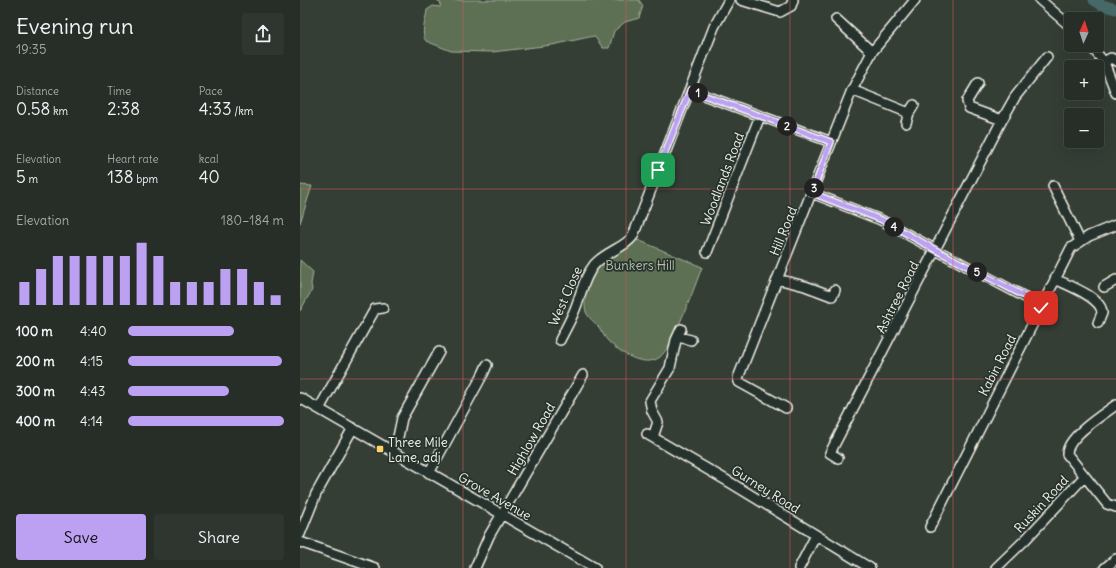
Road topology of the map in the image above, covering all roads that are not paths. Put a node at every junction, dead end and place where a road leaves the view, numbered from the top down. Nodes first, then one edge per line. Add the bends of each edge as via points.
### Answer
1 (729, 0) edge
2 (742, 0) edge
3 (792, 0) edge
4 (915, 0) edge
5 (1040, 0) edge
6 (836, 19) dead end
7 (1064, 21) edge
8 (872, 52) junction
9 (1096, 52) edge
10 (1041, 59) dead end
11 (1102, 60) edge
12 (1116, 60) edge
13 (1104, 62) joint
14 (978, 83) dead end
15 (690, 90) junction
16 (852, 90) junction
17 (1116, 93) edge
18 (760, 116) junction
19 (1002, 120) junction
20 (906, 123) dead end
21 (831, 142) junction
22 (1053, 186) dead end
23 (812, 193) junction
24 (1116, 225) edge
25 (1080, 241) junction
26 (936, 250) junction
27 (708, 252) dead end
28 (1055, 279) junction
29 (778, 280) junction
30 (1116, 280) edge
31 (1104, 286) dead end
32 (835, 290) dead end
33 (1099, 304) junction
34 (1042, 306) junction
35 (383, 308) dead end
36 (1111, 308) dead end
37 (1098, 323) dead end
38 (560, 340) dead end
39 (691, 340) dead end
40 (438, 352) dead end
41 (487, 365) dead end
42 (582, 375) dead end
43 (300, 398) edge
44 (1116, 405) edge
45 (319, 409) junction
46 (781, 409) dead end
47 (353, 428) junction
48 (391, 450) junction
49 (838, 458) dead end
50 (429, 472) junction
51 (1084, 477) junction
52 (1116, 508) edge
53 (502, 515) junction
54 (930, 520) dead end
55 (300, 534) edge
56 (816, 535) junction
57 (300, 542) edge
58 (1116, 559) edge
59 (375, 568) edge
60 (475, 568) edge
61 (595, 568) edge
62 (799, 568) edge
63 (870, 568) edge
64 (996, 568) edge
65 (1105, 568) edge

1 - 15 street via 714,28
2 - 3 street via 769,14 786,10 791,6
4 - 8 street, Hill Road
5 - 7 street
6 - 8 street
8 - 16 street, Hill Road
9 - 11 street
10 - 19 street, Ashtree Road
12 - 13 street via 1111,58
13 - 17 street
14 - 19 street via 968,101 969,108
15 - 18 street
15 - 38 street, West Close via 633,236 630,241 605,255 594,265 586,277
16 - 20 street via 911,109
16 - 21 street, Hill Road
18 - 21 street
18 - 27 street, Woodlands Road
19 - 26 street, Ashtree Road
21 - 23 street, Hill Road
22 - 25 street
23 - 26 street via 882,220
23 - 29 street, Hill Road
24 - 25 street, Kabin Road
25 - 28 street, Kabin Road via 1072,248
26 - 34 street
26 - 49 street, Ashtree Road via 830,453
28 - 33 street via 1086,294
28 - 34 street, Kabin Road
29 - 32 street via 832,296
29 - 46 street, Hill Road via 736,371 739,382
30 - 31 street
33 - 36 street via 1104,308
33 - 37 street via 1102,313
34 - 54 street, Kabin Road
35 - 45 street via 376,309
39 - 56 street, Gurney Road via 680,333 670,368 650,401 658,422 650,436
40 - 48 street via 402,418 398,437
41 - 50 street via 487,376
42 - 53 street, Highlow Road
43 - 45 street, Grove Avenue
44 - 51 street, Ruskin Road via 1069,444 1069,459
45 - 47 street, Grove Avenue
47 - 48 street, Grove Avenue
47 - 55 street via 316,494
48 - 50 street, Grove Avenue
50 - 53 street, Grove Avenue
51 - 52 street via 1107,504
51 - 64 street, Ruskin Road
53 - 60 street, Highlow Road via 489,536
53 - 61 street, Grove Avenue
56 - 62 street
56 - 63 street, Gurney Road
57 - 59 street
58 - 65 street

